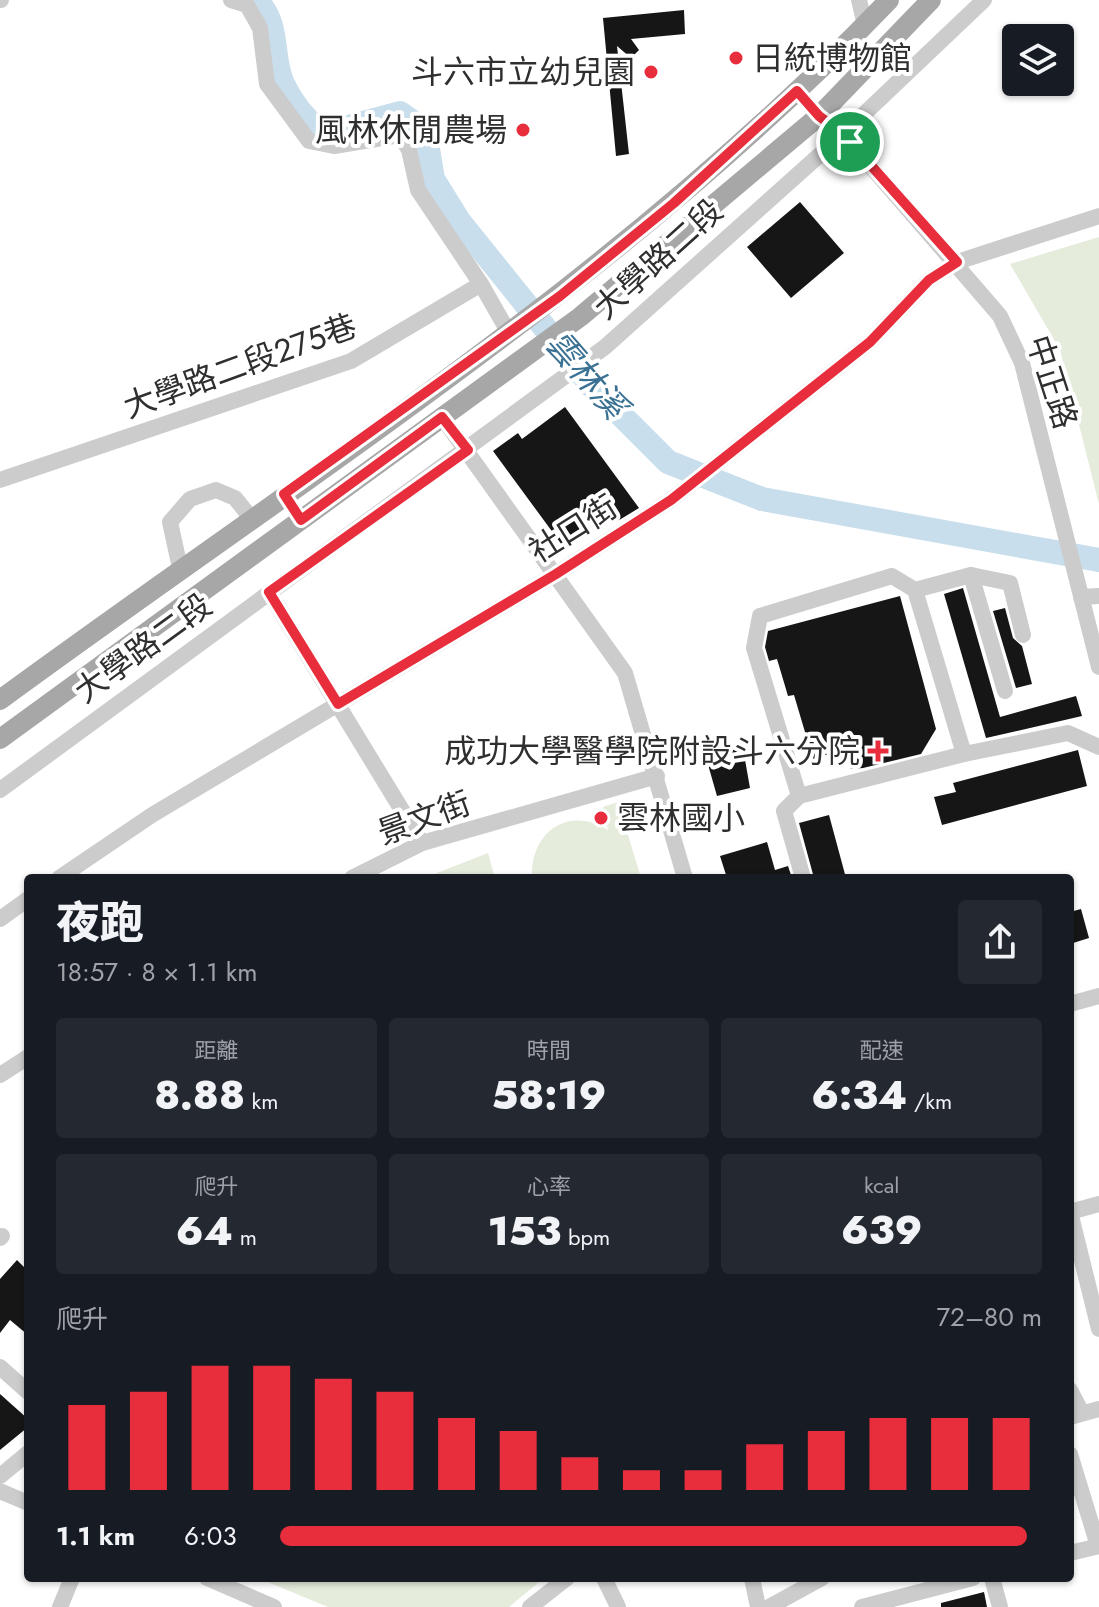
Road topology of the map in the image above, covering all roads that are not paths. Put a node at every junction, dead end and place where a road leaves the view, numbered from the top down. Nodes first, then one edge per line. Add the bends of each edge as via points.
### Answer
1 (231, 0) edge
2 (859, 0) edge
3 (889, 0) edge
4 (931, 0) edge
5 (984, 0) edge
6 (865, 25) junction
7 (797, 91) junction
8 (819, 116) junction
9 (843, 134) junction
10 (1099, 216) edge
11 (957, 262) junction
12 (481, 284) junction
13 (513, 330) junction
14 (442, 417) junction
15 (468, 450) junction
16 (0, 480) edge
17 (284, 494) junction
18 (251, 518) junction
19 (301, 520) junction
20 (180, 568) junction
21 (556, 574) junction
22 (971, 575) junction
23 (915, 590) junction
24 (269, 592) junction
25 (1099, 596) edge
26 (1081, 597) junction
27 (1023, 635) dead end
28 (1099, 667) edge
29 (1005, 691) dead end
30 (0, 700) edge
31 (338, 704) junction
32 (0, 739) edge
33 (1099, 747) edge
34 (964, 754) junction
35 (657, 776) junction
36 (0, 790) edge
37 (799, 796) junction
38 (422, 843) junction
39 (65, 874) edge
40 (360, 874) edge
41 (684, 874) edge
42 (802, 874) edge
43 (24, 902) edge
44 (0, 919) edge
45 (1099, 996) edge
46 (1074, 1003) edge
47 (24, 1059) edge
48 (0, 1074) edge
49 (1099, 1204) edge
50 (1074, 1211) edge
51 (1074, 1228) edge
52 (1099, 1329) edge
53 (0, 1367) edge
54 (24, 1388) edge
55 (24, 1456) edge
56 (1074, 1467) edge
57 (0, 1476) edge
58 (0, 1491) edge
59 (24, 1501) edge
60 (1098, 1546) edge
61 (1074, 1552) edge
62 (70, 1582) edge
63 (216, 1582) edge
64 (562, 1582) edge
65 (606, 1582) edge
66 (753, 1582) edge
67 (815, 1582) edge
68 (958, 1582) edge
69 (993, 1582) edge
70 (60, 1607) edge
71 (274, 1607) edge
72 (530, 1607) edge
73 (618, 1607) edge
74 (758, 1607) edge
75 (769, 1607) edge
76 (862, 1607) edge
77 (1000, 1607) edge

1 - 12 street via 247,5 260,28 267,84 309,141 334,146 400,135 418,190
2 - 6 street
3 - 6 main road, 大學路二段
4 - 8 main road, 大學路二段
5 - 9 street, 大學路二段
6 - 7 main road, 大學路二段
7 - 8 street, 中正路
7 - 13 main road, 大學路二段 via 674,203
8 - 9 street, 中正路
8 - 14 main road, 大學路二段 via 580,317
9 - 11 street, 中正路
9 - 15 street, 大學路二段 via 605,347
10 - 11 street, 社口街
11 - 21 street, 社口街 via 929,280 870,342 729,456
11 - 26 street, 中正路 via 1000,316 1022,363
12 - 13 street
12 - 16 street, 大學路二段275巷 via 351,361
13 - 17 main road, 大學路二段
14 - 15 street
14 - 19 main road, 大學路二段
15 - 21 street
15 - 24 street, 大學路二段
17 - 18 main road, 大學路二段
17 - 19 main road
18 - 20 main road, 大學路二段
18 - 20 street via 235,498 216,490 190,499 170,522
19 - 32 main road, 大學路二段
20 - 30 main road, 大學路二段
21 - 31 street, 社口街
21 - 35 street via 625,673
22 - 23 street
22 - 27 street via 1010,583
22 - 29 street
23 - 34 street
23 - 37 street via 892,576 760,616 754,648
24 - 31 street
24 - 36 street, 大學路二段
25 - 26 street
26 - 28 street, 中正路
31 - 38 street
31 - 39 street, 社口街 via 152,815
33 - 34 street via 1068,733
34 - 37 street
35 - 38 street, 景文街
35 - 41 street
37 - 42 street via 784,811
38 - 40 street, 景文街
43 - 44 street
45 - 46 street
47 - 48 street
49 - 50 street
51 - 52 street
53 - 54 street
55 - 57 street
56 - 60 street
58 - 59 street
60 - 61 street
62 - 70 street
63 - 71 street
64 - 72 street
65 - 73 street
66 - 74 street
67 - 75 street
68 - 76 street
69 - 77 street

